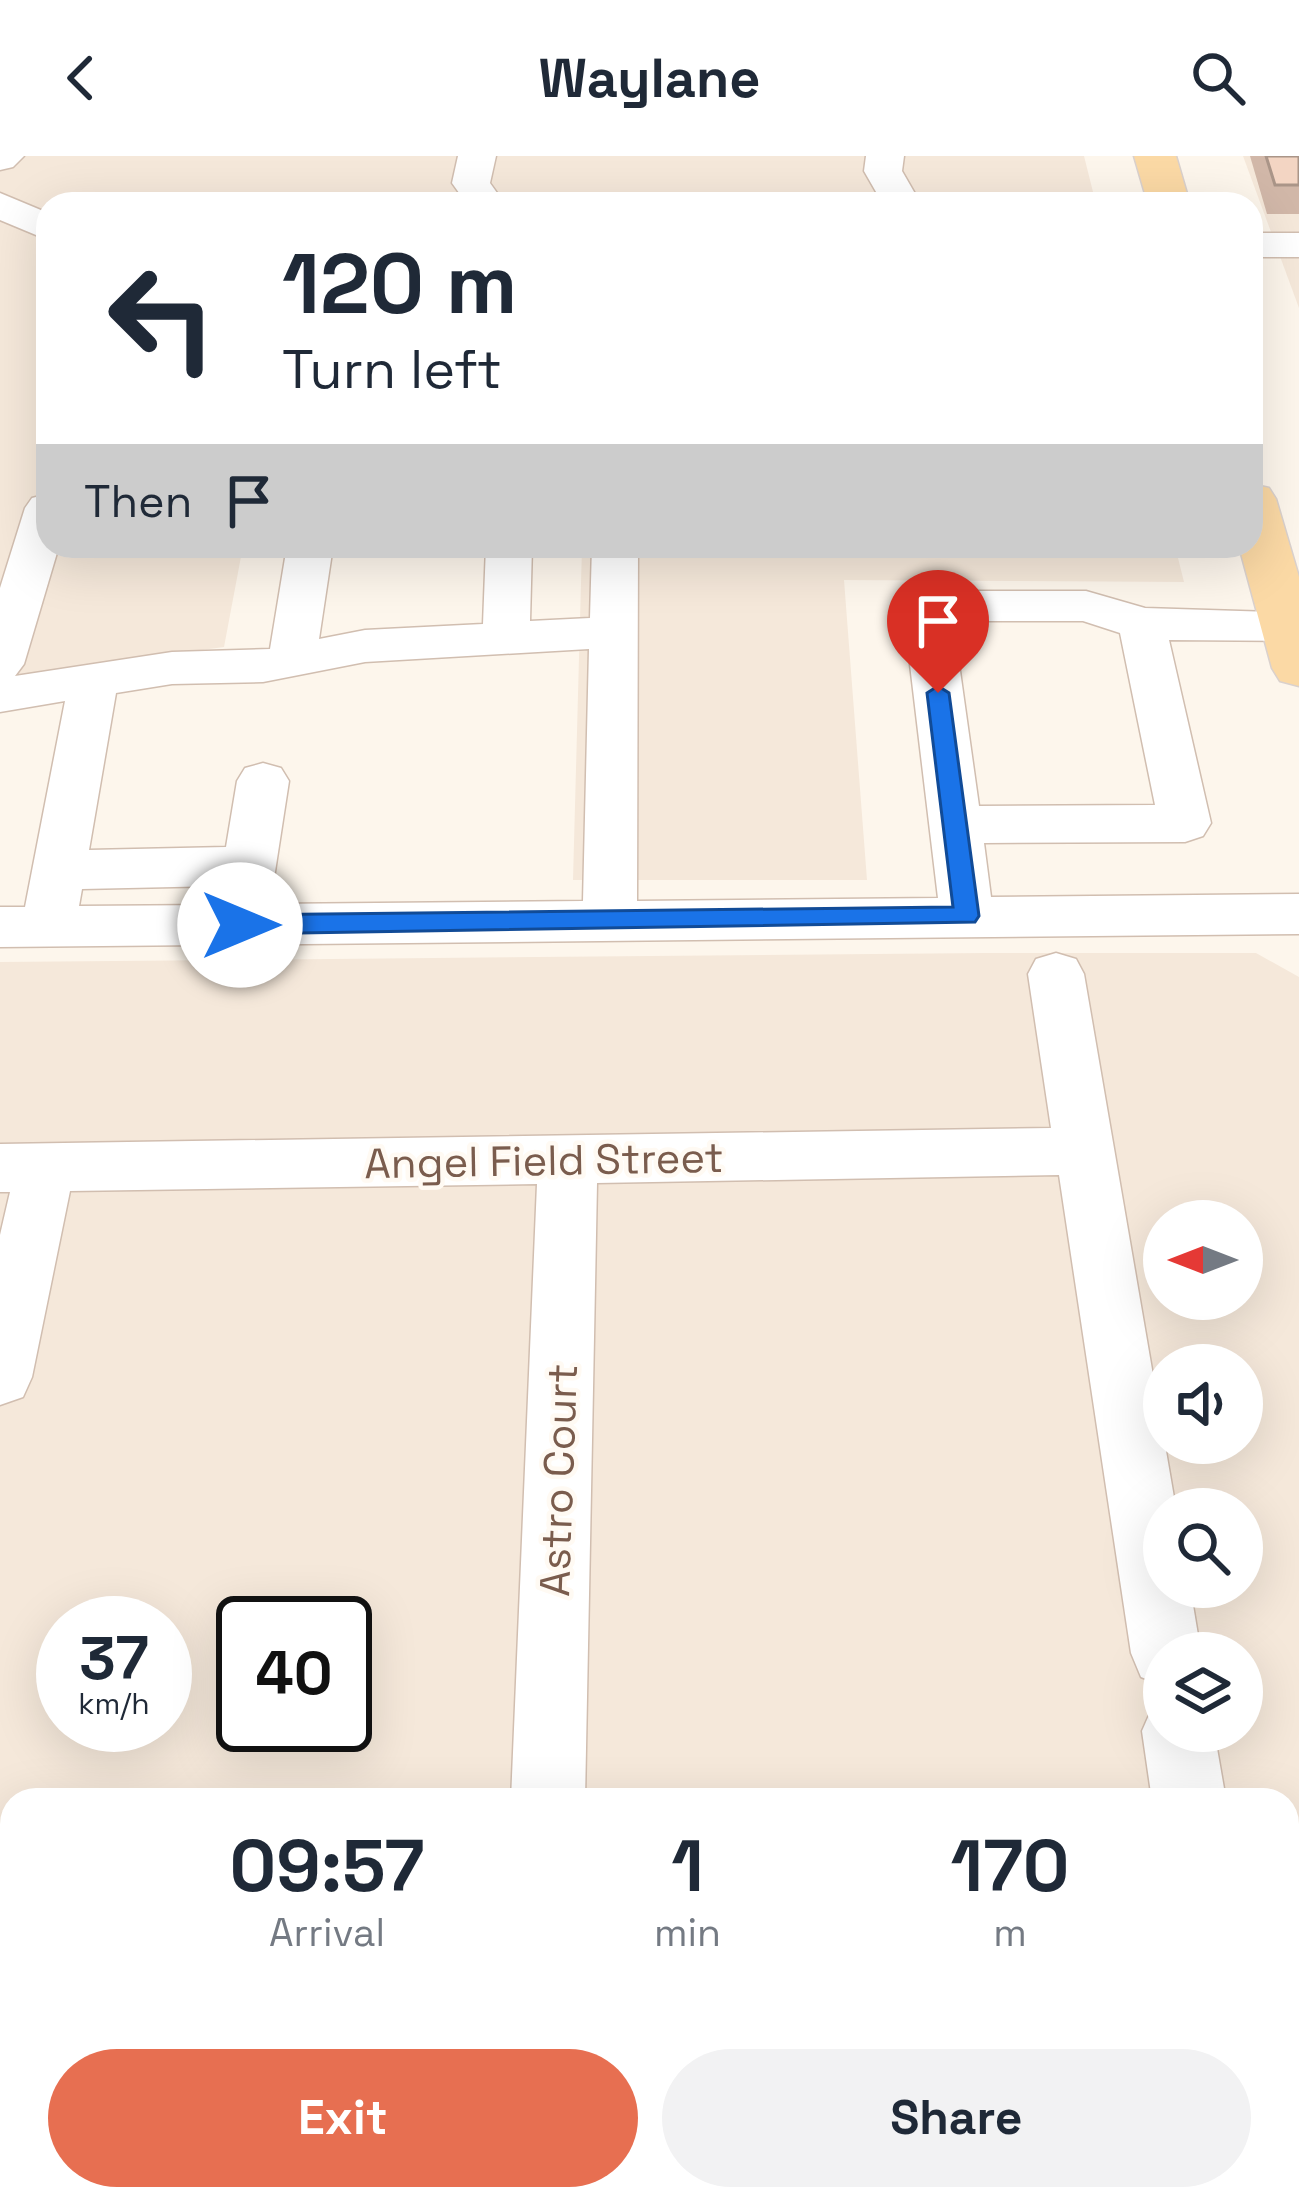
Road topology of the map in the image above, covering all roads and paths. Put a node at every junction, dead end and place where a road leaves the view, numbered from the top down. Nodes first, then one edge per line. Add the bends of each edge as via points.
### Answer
1 (477, 156) edge
2 (885, 156) edge
3 (1155, 156) edge
4 (477, 192) edge
5 (895, 192) edge
6 (1166, 192) edge
7 (0, 205) edge
8 (36, 222) edge
9 (1263, 245) edge
10 (1299, 245) edge
11 (1263, 541) edge
12 (36, 547) edge
13 (308, 558) edge
14 (509, 558) edge
15 (615, 558) edge
16 (1142, 624) junction
17 (613, 632) junction
18 (506, 638) junction
19 (1293, 647) edge
20 (292, 660) junction
21 (0, 664) edge
22 (94, 680) junction
23 (0, 695) edge
24 (262, 781) dead end
25 (954, 825) junction
26 (249, 866) junction
27 (58, 870) junction
28 (1299, 914) edge
29 (967, 916) junction
30 (610, 921) junction
31 (240, 925) junction
32 (24, 927) edge
33 (1056, 974) dead end
34 (1088, 1151) junction
35 (568, 1160) junction
36 (22, 1168) edge
37 (0, 1377) edge
38 (1163, 1632) edge
39 (1181, 1752) edge
40 (548, 1788) edge
41 (1187, 1788) edge

1 - 4 street via 471,183
2 - 5 street
3 - 6 main road
7 - 8 street
9 - 10 street
11 - 19 main road
12 - 21 street
13 - 20 street
14 - 18 street
15 - 17 street
16 - 19 street
16 - 25 street via 1185,823
16 - 25 street via 1086,606 927,606
17 - 18 street
17 - 30 street
18 - 20 street via 365,646
20 - 22 street
22 - 23 street
22 - 27 street
24 - 26 street
25 - 29 street
26 - 27 street
26 - 31 street
27 - 32 street
28 - 29 street
29 - 30 street
30 - 31 street
31 - 32 street
33 - 34 street
34 - 35 street, Angel Field Street
34 - 38 street
35 - 36 street, Angel Field Street
35 - 40 street, Astro Court
36 - 37 street
39 - 41 street

